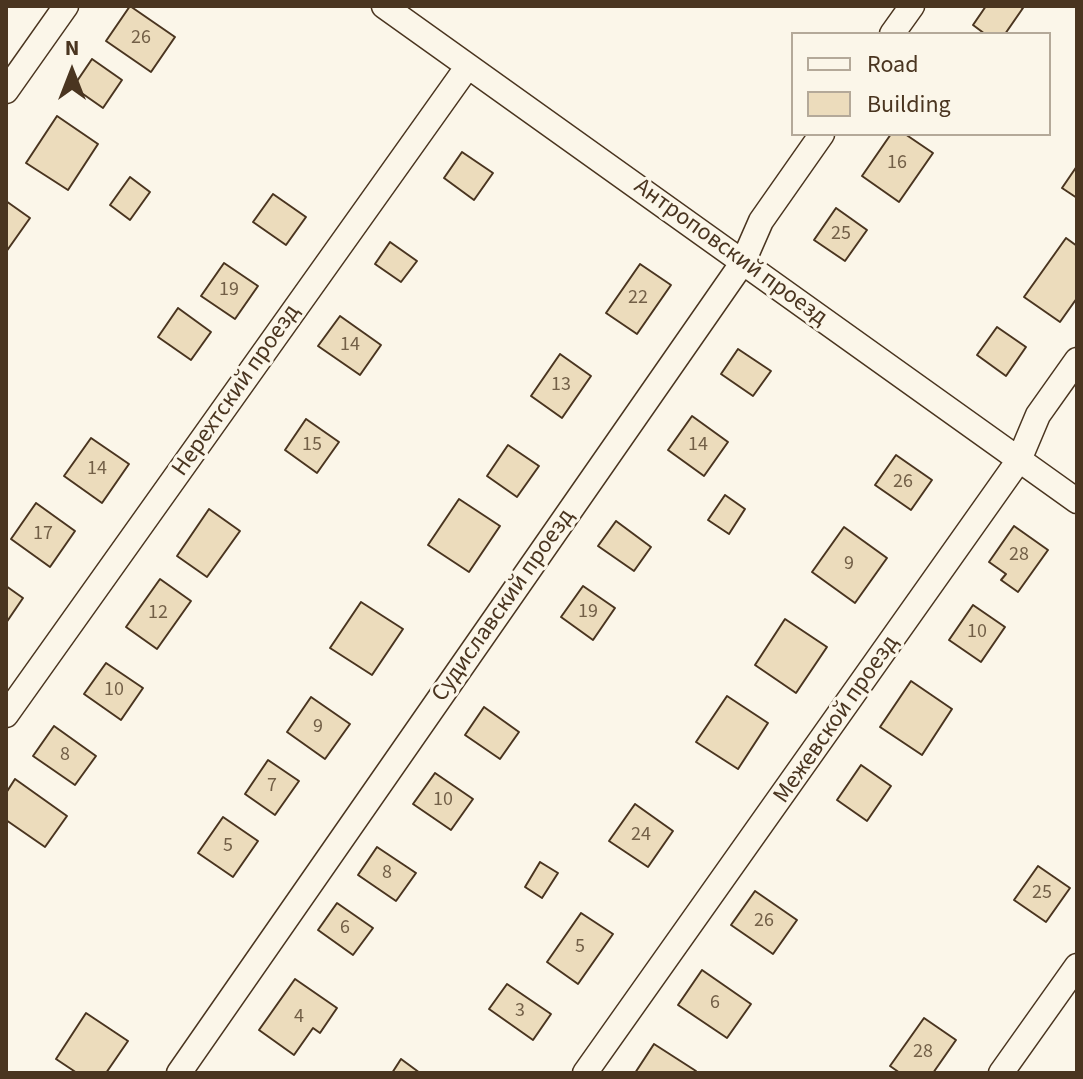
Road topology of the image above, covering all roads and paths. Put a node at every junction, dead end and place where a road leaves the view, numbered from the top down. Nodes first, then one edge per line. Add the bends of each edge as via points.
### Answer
1 (66, 6) edge
2 (384, 6) edge
3 (912, 6) edge
4 (893, 32) edge
5 (468, 66) junction
6 (6, 91) edge
7 (821, 136) edge
8 (743, 262) junction
9 (1077, 360) edge
10 (1019, 460) junction
11 (1077, 501) edge
12 (6, 715) edge
13 (1077, 966) edge
14 (179, 1073) edge
15 (585, 1073) edge
16 (1001, 1073) edge

1 - 6 street
2 - 5 street, Антроповский проезд
3 - 4 street
5 - 8 street, Антроповский проезд
5 - 12 street, Нерехтский проезд
7 - 8 street, Судиславский проезд via 761,221
8 - 10 street, Антроповский проезд
8 - 14 street, Судиславский проезд
9 - 10 street, Межевской проезд via 1038,415
10 - 11 street, Антроповский проезд
10 - 15 street, Межевской проезд
13 - 16 street

